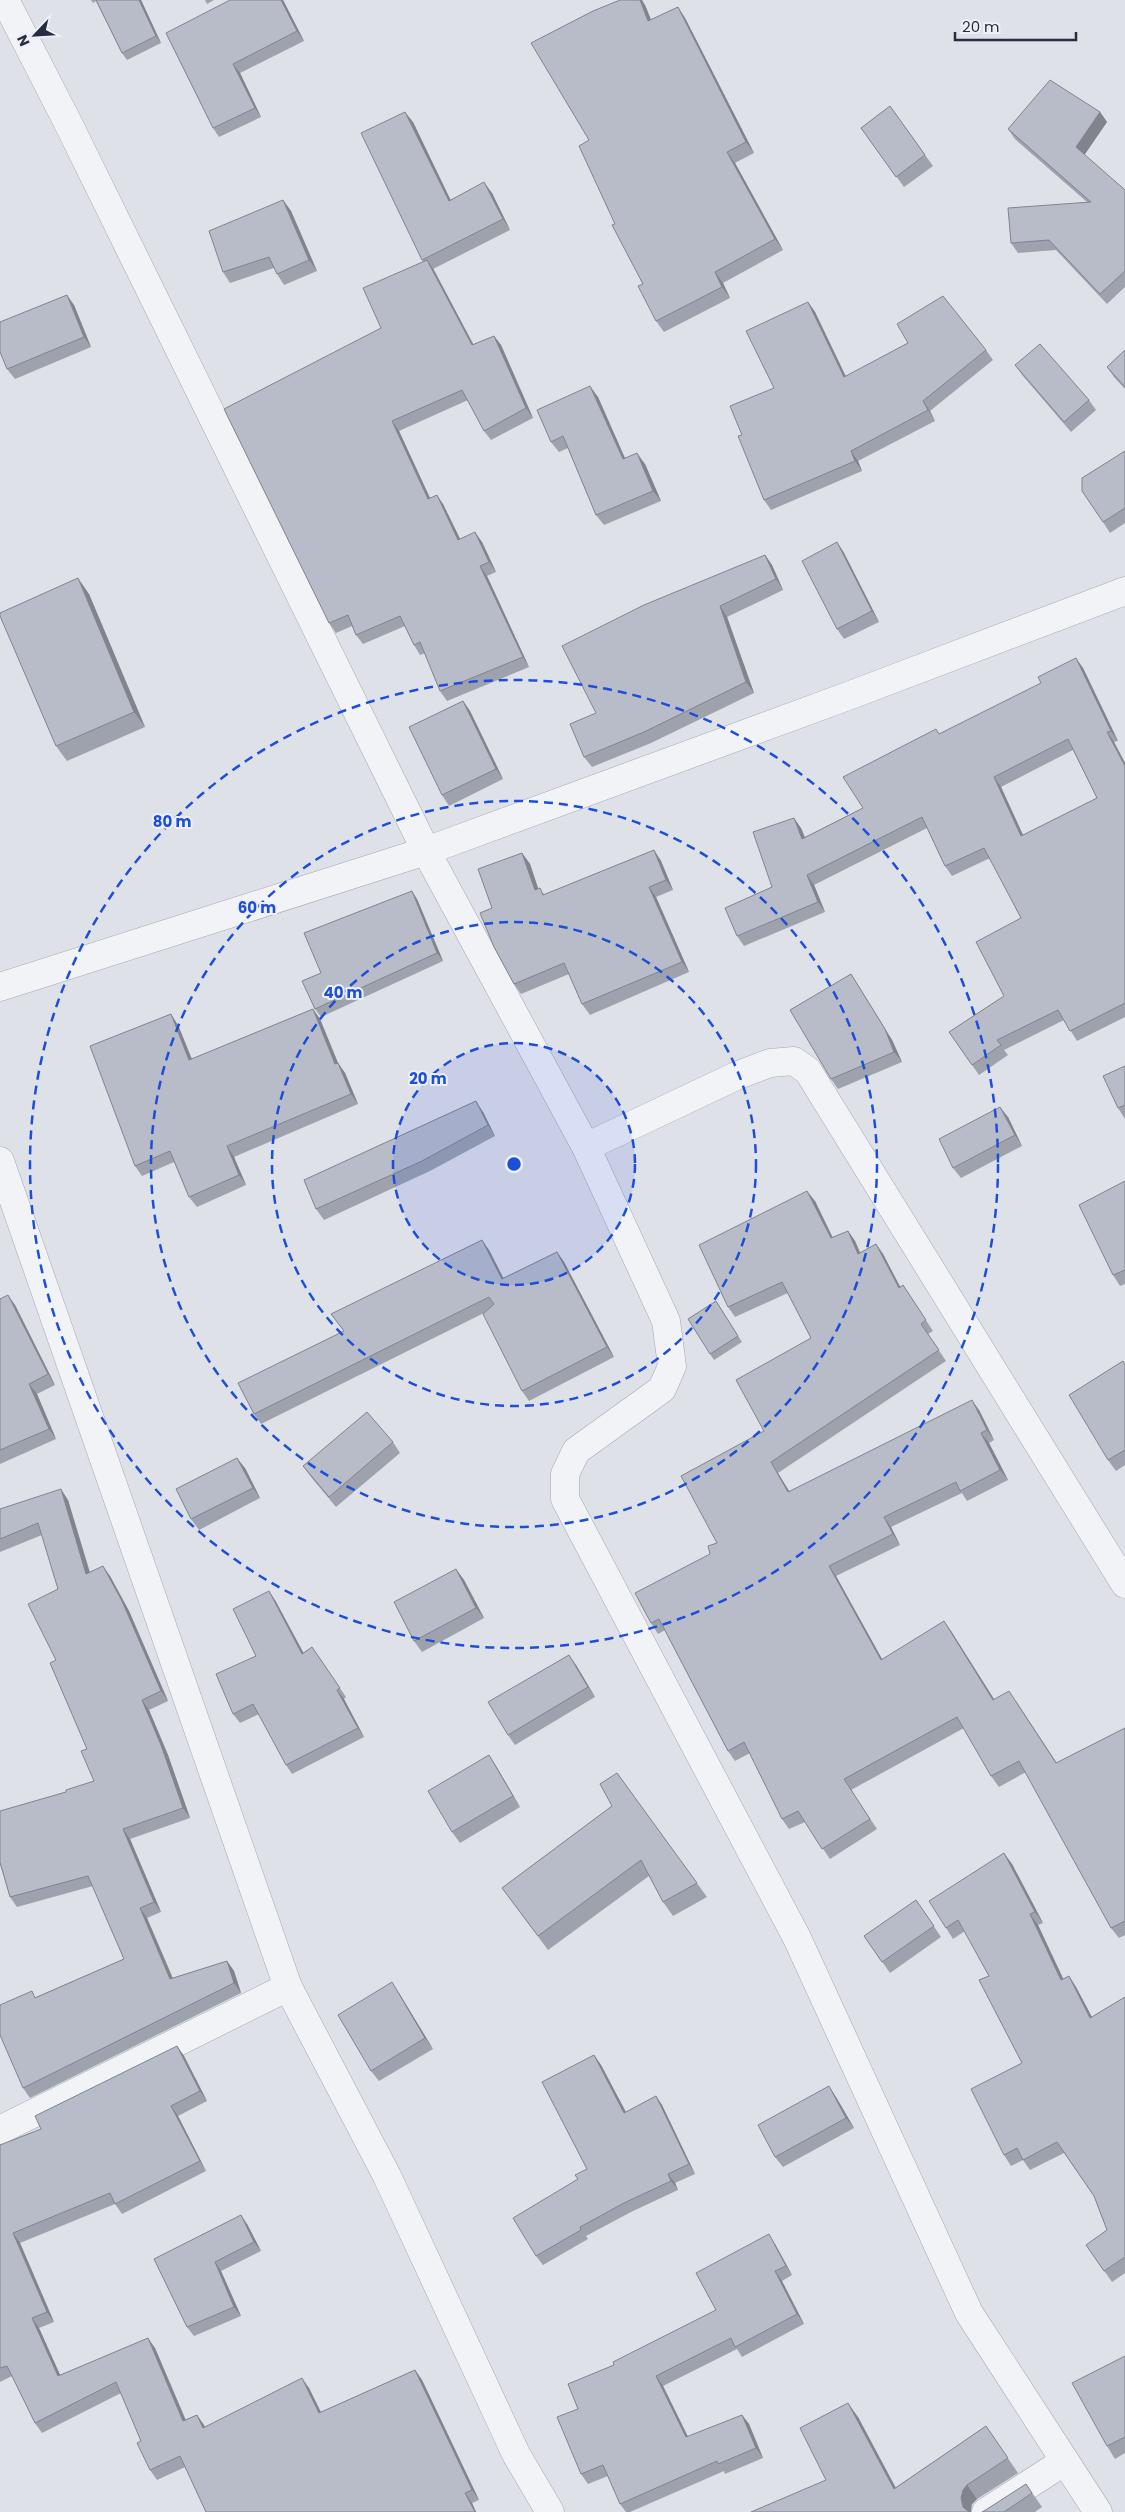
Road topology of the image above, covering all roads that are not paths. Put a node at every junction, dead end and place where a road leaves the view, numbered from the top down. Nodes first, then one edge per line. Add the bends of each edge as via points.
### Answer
1 (5, 0) edge
2 (1125, 591) edge
3 (426, 850) junction
4 (0, 988) edge
5 (586, 1147) junction
6 (0, 1160) edge
7 (1125, 1584) edge
8 (288, 1987) junction
9 (0, 2130) edge
10 (1065, 2461) junction
11 (550, 2512) edge
12 (986, 2512) edge
13 (1098, 2512) edge

1 - 3 street
2 - 3 street
3 - 4 street
3 - 5 street
5 - 7 street via 770,1063 794,1061 808,1071
5 - 10 street via 666,1321 672,1366 662,1389 576,1451 565,1474 565,1499 797,1938 970,2313
6 - 8 street
8 - 9 street
8 - 11 street via 387,2176 516,2454
10 - 12 street
10 - 13 street

